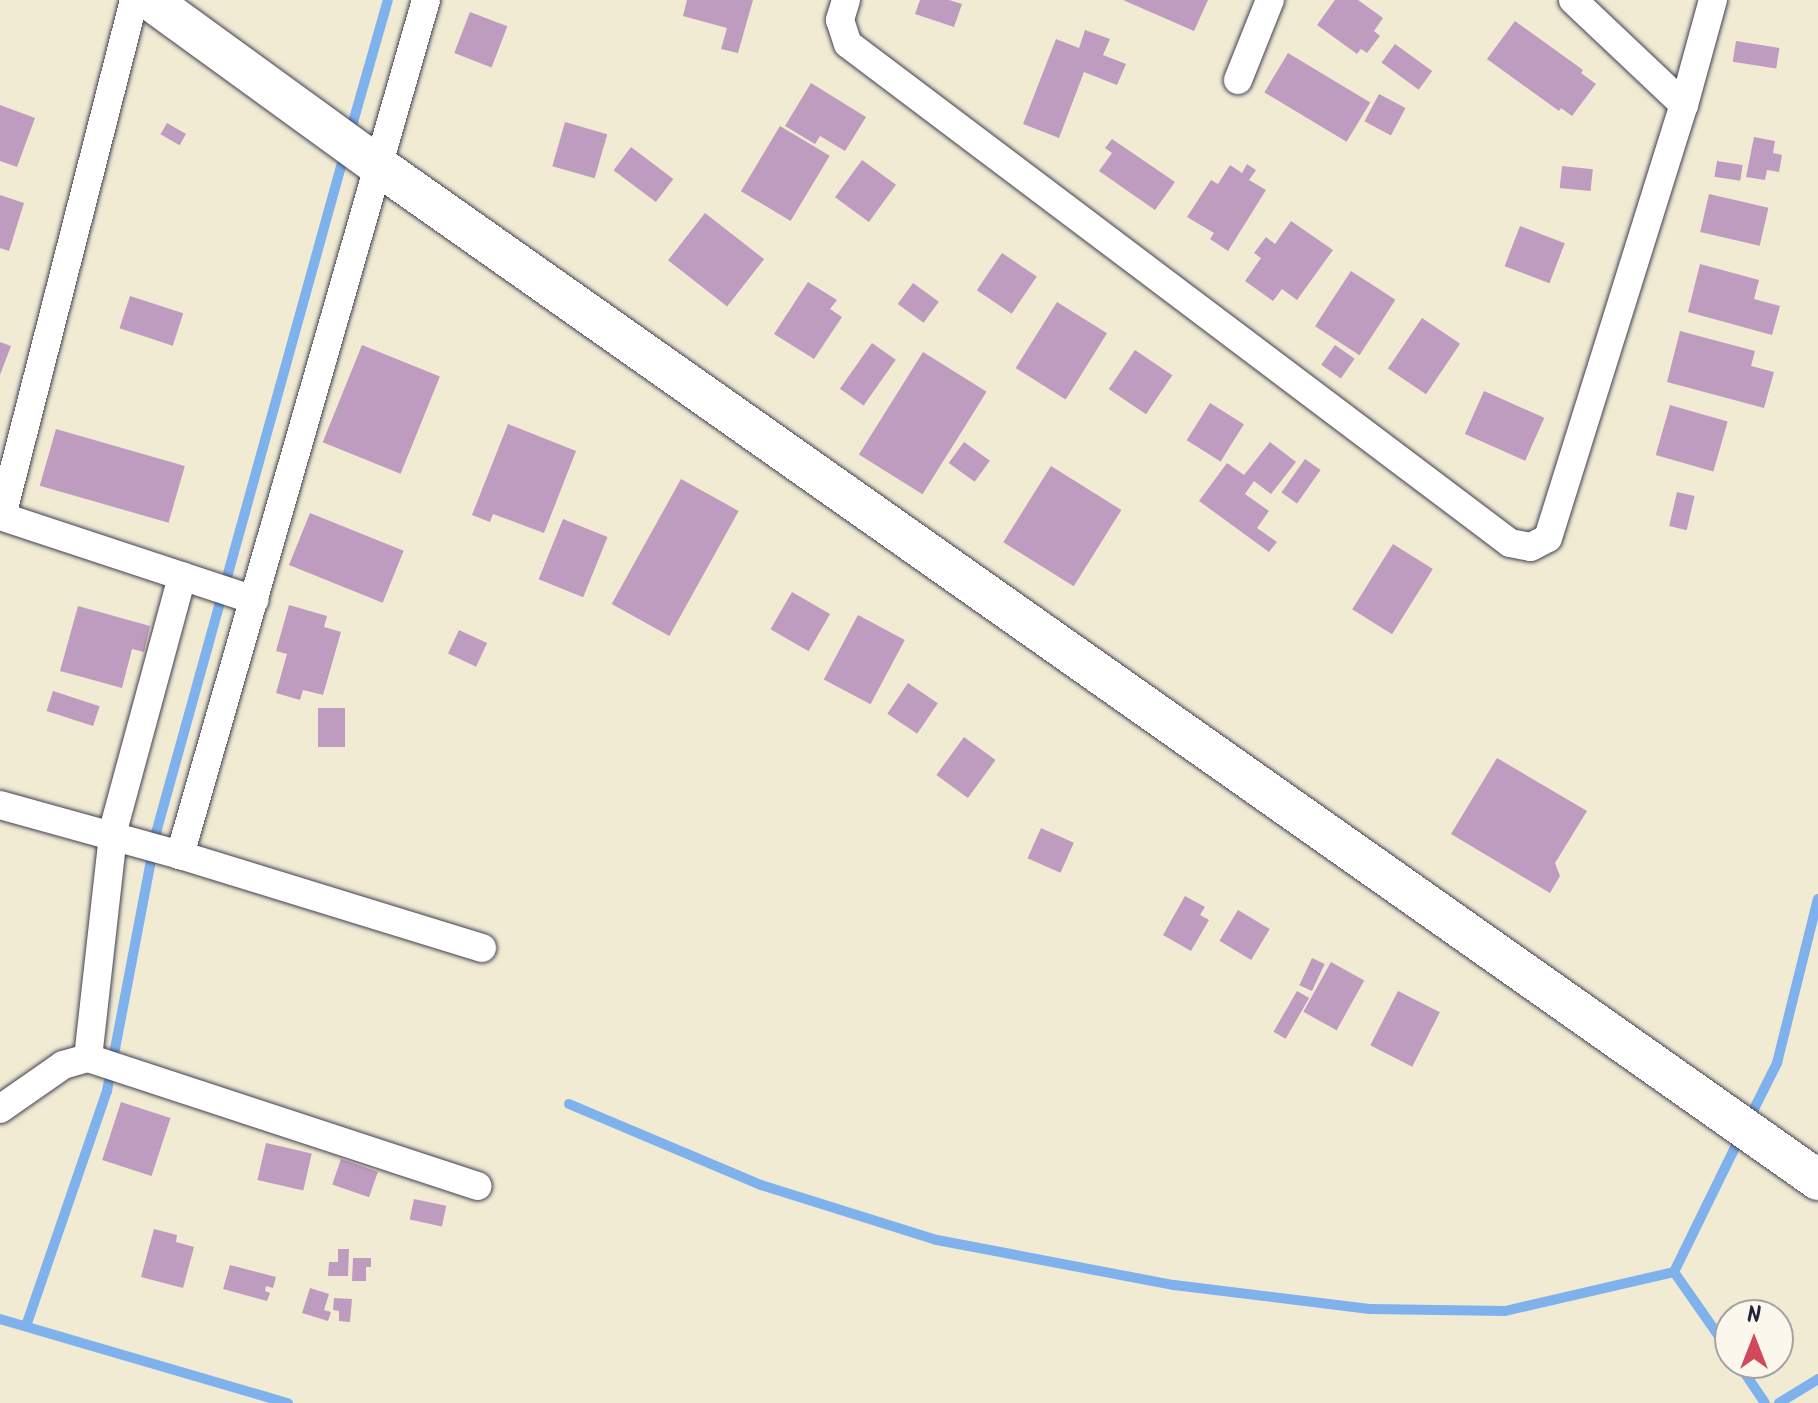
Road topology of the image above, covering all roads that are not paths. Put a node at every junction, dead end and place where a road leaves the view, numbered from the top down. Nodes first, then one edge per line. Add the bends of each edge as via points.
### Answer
1 (134, 0) edge
2 (150, 0) edge
3 (426, 0) edge
4 (846, 0) edge
5 (1270, 0) edge
6 (1573, 0) edge
7 (1713, 0) edge
8 (1238, 80) dead end
9 (1684, 105) junction
10 (380, 167) junction
11 (1, 516) edge
12 (182, 576) junction
13 (254, 600) junction
14 (0, 805) edge
15 (113, 837) junction
16 (180, 855) junction
17 (482, 948) dead end
18 (88, 1058) junction
19 (0, 1109) edge
20 (1818, 1180) edge
21 (477, 1186) dead end

1 - 11 street
2 - 10 main road
3 - 10 street
4 - 9 street via 840,20 848,44 1510,543 1531,547 1548,538
5 - 8 street
6 - 9 street
7 - 9 street
10 - 13 street
10 - 20 main road
11 - 12 street
12 - 13 street
12 - 15 street
13 - 16 street
14 - 15 street
15 - 16 street
15 - 18 street
16 - 17 street
18 - 19 street via 63,1065
18 - 21 street

